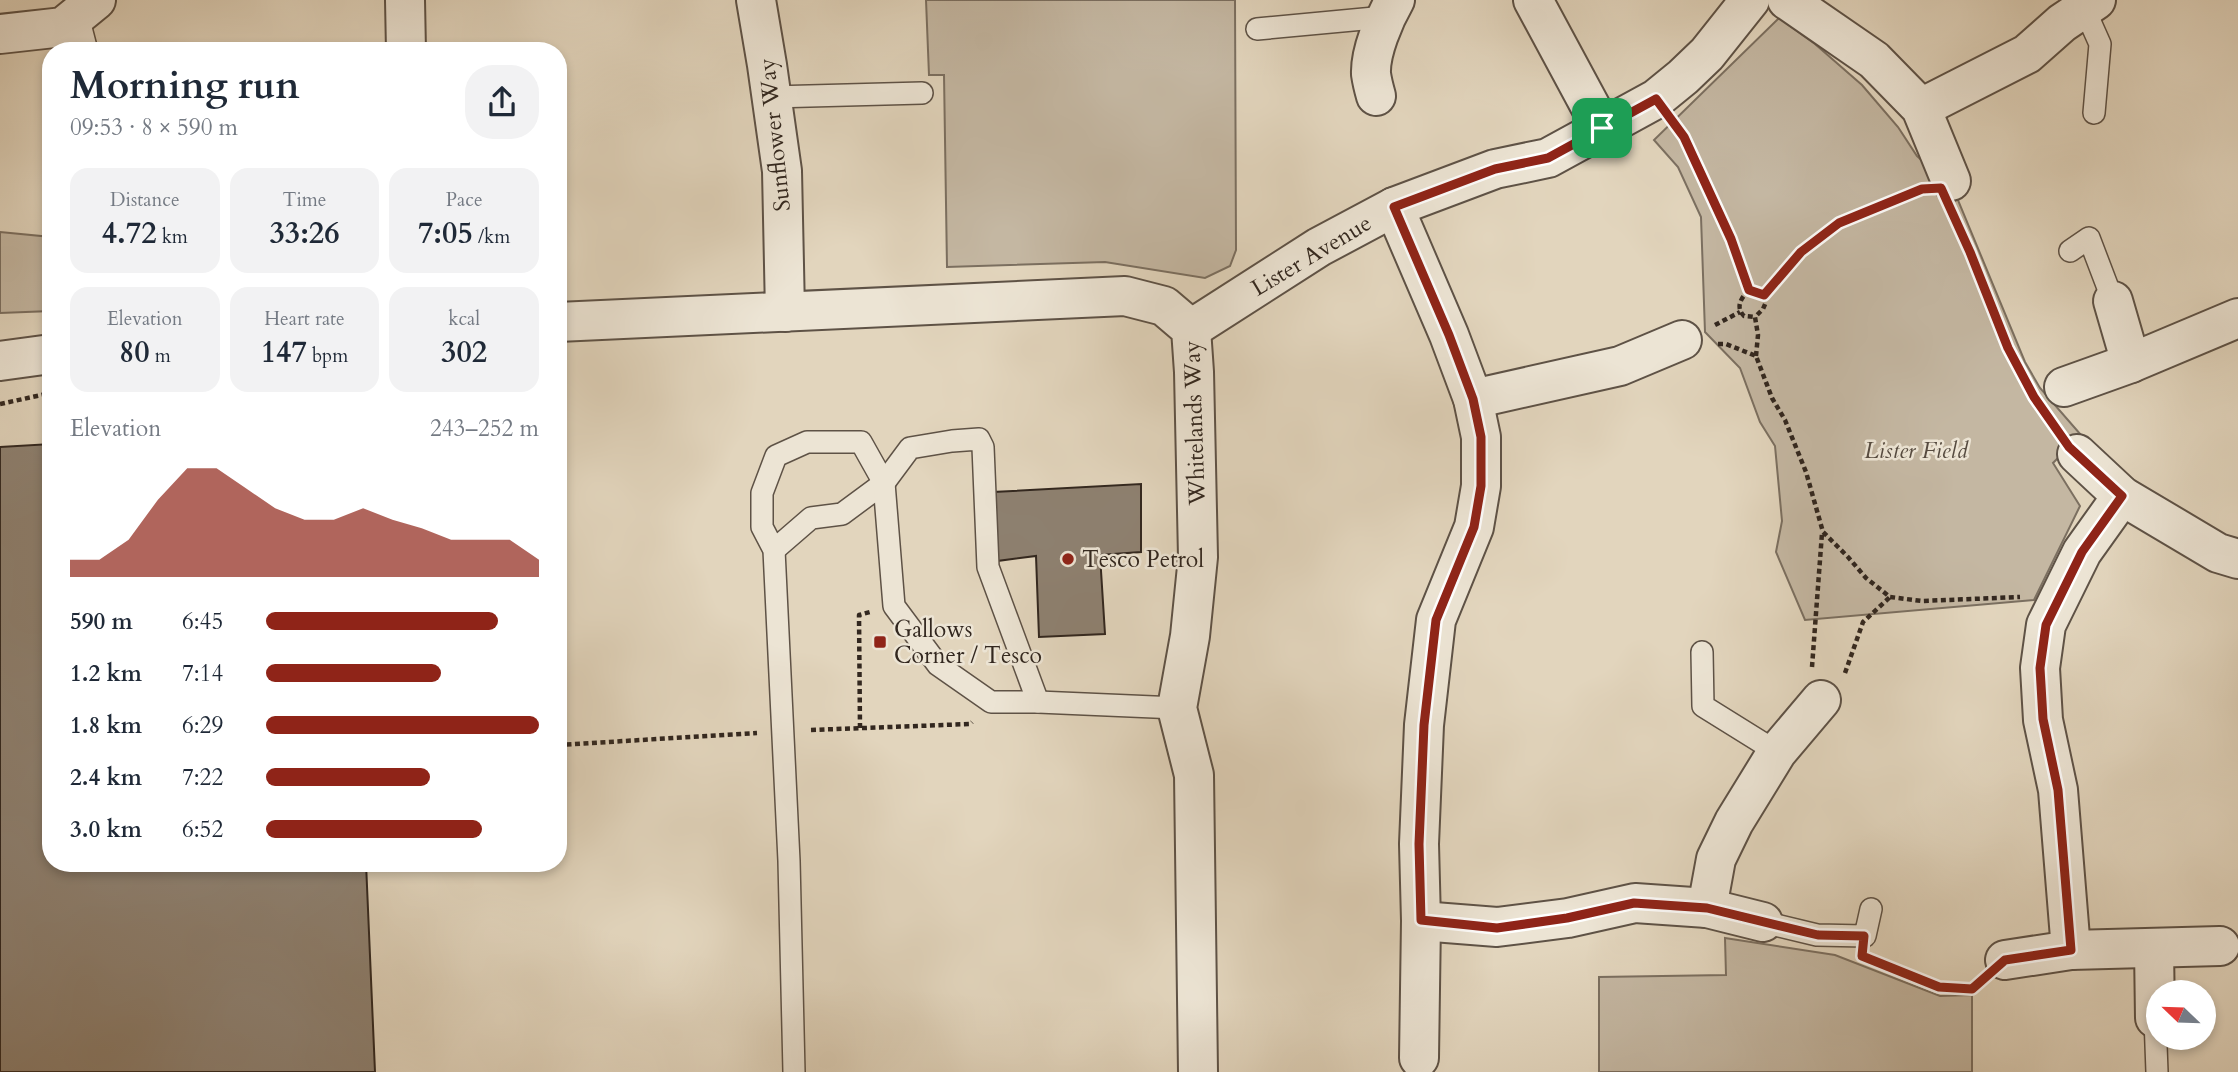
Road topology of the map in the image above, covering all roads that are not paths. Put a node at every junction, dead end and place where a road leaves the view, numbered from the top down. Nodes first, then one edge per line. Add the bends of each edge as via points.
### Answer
1 (405, 0) edge
2 (756, 0) edge
3 (1533, 0) edge
4 (1750, 0) edge
5 (1787, 0) edge
6 (2090, 3) edge
7 (1390, 9) edge
8 (87, 22) edge
9 (1257, 29) dead end
10 (0, 34) edge
11 (406, 42) edge
12 (922, 93) dead end
13 (1376, 96) dead end
14 (772, 97) junction
15 (1921, 108) junction
16 (2094, 113) dead end
17 (1602, 128) junction
18 (1946, 184) road end
19 (1394, 207) junction
20 (2070, 251) dead end
21 (2113, 301) joint
22 (785, 312) junction
23 (2238, 318) edge
24 (567, 322) edge
25 (1191, 329) junction
26 (1682, 340) road end
27 (42, 355) edge
28 (0, 361) edge
29 (2131, 363) junction
30 (2049, 392) road end
31 (1473, 399) junction
32 (2077, 454) dead end
33 (884, 483) junction
34 (2122, 496) junction
35 (774, 550) junction
36 (2238, 559) edge
37 (1702, 652) dead end
38 (1821, 701) road end
39 (1038, 702) junction
40 (1177, 708) junction
41 (1777, 752) junction
42 (1707, 908) junction
43 (1871, 909) dead end
44 (1421, 920) junction
45 (1763, 922) joint
46 (2220, 946) dead end
47 (2154, 948) junction
48 (2071, 950) junction
49 (2005, 960) road end
50 (2154, 980) edge
51 (2156, 1050) edge
52 (1419, 1065) edge
53 (794, 1072) edge
54 (1198, 1072) edge
55 (2157, 1072) edge

1 - 11 street
2 - 14 street, Sunflower Way
3 - 17 street
4 - 17 street, Lister Avenue via 1683,77 1656,99
5 - 15 street via 1874,60
6 - 15 street via 2027,54
6 - 16 lane via 2101,44
7 - 9 lane
7 - 13 street via 1374,53 1371,73
8 - 10 street
12 - 14 lane
14 - 22 street, Sunflower Way via 782,171
15 - 18 street
17 - 19 street, Lister Avenue via 1548,158 1495,169
19 - 25 street, Lister Avenue via 1319,247
19 - 31 street
20 - 21 lane via 2089,238
21 - 29 street
22 - 24 street, Whitelands Way
22 - 25 street, Whitelands Way via 1125,296 1164,306
23 - 29 street
25 - 40 street, Whitelands Way via 1199,557
26 - 31 street via 1620,366
27 - 28 street
29 - 30 street
31 - 44 street via 1481,437 1481,486 1474,527 1436,620 1424,725
32 - 34 street
33 - 35 lane via 842,514 811,518
33 - 35 lane via 860,442 807,442 776,456 762,493 762,527
33 - 39 lane via 894,606 938,665 991,702
33 - 39 lane via 910,448 981,441 988,567
34 - 36 street
34 - 48 street via 2082,552 2046,625 2040,668 2043,719 2058,790
35 - 53 lane
37 - 41 lane via 1703,706
38 - 41 street
39 - 40 lane
40 - 54 street, Whitelands Way via 1194,775
41 - 42 street via 1716,859
42 - 44 street via 1634,903 1497,928
42 - 45 street
43 - 45 lane via 1864,936 1818,935
44 - 52 street
46 - 47 street
47 - 48 street
47 - 50 street
48 - 49 street
51 - 55 lane

